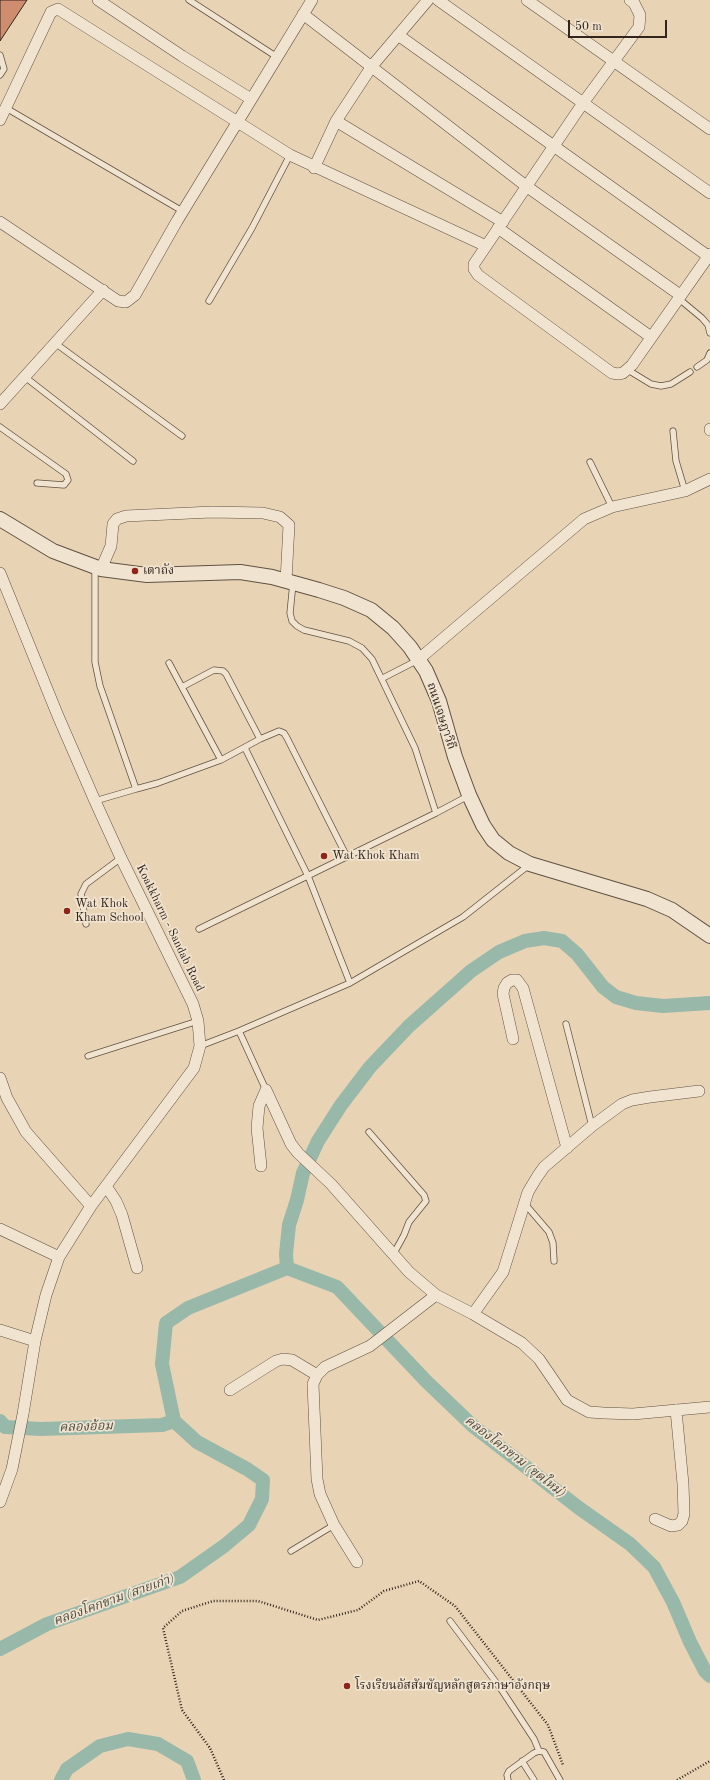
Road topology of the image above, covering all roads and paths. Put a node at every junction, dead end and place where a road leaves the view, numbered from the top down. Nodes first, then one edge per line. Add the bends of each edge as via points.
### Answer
1 (98, 0) edge
2 (189, 0) edge
3 (312, 0) edge
4 (428, 0) edge
5 (438, 0) edge
6 (527, 0) edge
7 (630, 0) edge
8 (303, 14) junction
9 (398, 35) junction
10 (0, 55) edge
11 (277, 57) junction
12 (613, 61) junction
13 (372, 66) junction
14 (0, 75) edge
15 (251, 99) junction
16 (583, 103) junction
17 (6, 108) junction
18 (0, 120) edge
19 (336, 121) junction
20 (236, 122) junction
21 (710, 129) edge
22 (554, 145) junction
23 (290, 155) junction
24 (314, 168) junction
25 (526, 186) junction
26 (710, 193) edge
27 (184, 212) junction
28 (0, 222) edge
29 (500, 225) junction
30 (486, 246) junction
31 (709, 255) edge
32 (103, 290) junction
33 (679, 296) junction
34 (209, 301) dead end
35 (710, 333) edge
36 (651, 337) junction
37 (55, 343) junction
38 (710, 352) edge
39 (697, 367) dead end
40 (628, 370) junction
41 (690, 372) dead end
42 (25, 377) junction
43 (0, 404) edge
44 (0, 427) edge
45 (673, 430) dead end
46 (182, 436) dead end
47 (133, 461) dead end
48 (590, 462) dead end
49 (710, 479) edge
50 (37, 483) dead end
51 (685, 491) junction
52 (612, 507) junction
53 (0, 519) edge
54 (98, 568) junction
55 (0, 573) edge
56 (290, 582) junction
57 (419, 659) junction
58 (169, 663) dead end
59 (383, 678) junction
60 (182, 687) junction
61 (260, 739) junction
62 (245, 748) junction
63 (221, 760) junction
64 (136, 789) junction
65 (468, 796) junction
66 (95, 801) junction
67 (436, 813) junction
68 (347, 857) junction
69 (121, 858) junction
70 (530, 864) junction
71 (308, 876) junction
72 (86, 924) dead end
73 (199, 929) dead end
74 (710, 936) edge
75 (350, 983) junction
76 (198, 1021) junction
77 (566, 1024) dead end
78 (239, 1031) junction
79 (513, 1039) dead end
80 (200, 1046) junction
81 (88, 1056) dead end
82 (0, 1078) edge
83 (266, 1090) junction
84 (699, 1091) dead end
85 (3, 1099) edge
86 (592, 1126) junction
87 (369, 1132) dead end
88 (567, 1148) junction
89 (261, 1166) dead end
90 (106, 1186) junction
91 (525, 1204) junction
92 (91, 1206) junction
93 (0, 1229) edge
94 (393, 1255) junction
95 (59, 1257) junction
96 (554, 1261) dead end
97 (137, 1268) dead end
98 (436, 1295) junction
99 (473, 1314) junction
100 (0, 1330) edge
101 (35, 1341) junction
102 (317, 1375) junction
103 (230, 1390) dead end
104 (710, 1407) edge
105 (676, 1410) junction
106 (0, 1502) edge
107 (656, 1519) dead end
108 (334, 1525) junction
109 (291, 1551) dead end
110 (356, 1562) dead end
111 (450, 1620) dead end
112 (539, 1751) junction
113 (522, 1761) junction
114 (710, 1761) edge
115 (564, 1766) dead end
116 (224, 1780) edge
117 (508, 1780) edge
118 (534, 1780) edge
119 (560, 1780) edge
120 (678, 1780) edge

1 - 15 street
2 - 11 lane
3 - 8 street
4 - 9 street
5 - 16 street
6 - 12 street
7 - 12 street via 640,16 639,27
8 - 11 street
8 - 13 street
9 - 13 street
9 - 22 street
10 - 14 lane via 4,69
11 - 15 street
12 - 16 street
12 - 21 street
13 - 19 street
13 - 25 street
15 - 20 street
16 - 22 street
16 - 26 street
17 - 18 street
17 - 20 street via 50,12 58,9
17 - 27 lane
19 - 24 street
19 - 29 street
20 - 23 street
20 - 27 street
22 - 25 street
22 - 31 street
23 - 24 street
23 - 34 lane via 252,228
24 - 30 street
25 - 29 street
25 - 33 street
27 - 32 street via 135,295 126,302 118,301
28 - 32 street
29 - 30 street
29 - 36 street
30 - 40 street via 474,264 478,275 612,373 618,374
31 - 33 street
32 - 37 street
33 - 35 lane via 708,325
33 - 36 street
36 - 40 street
37 - 42 street
37 - 46 lane
38 - 39 lane via 707,360
40 - 41 lane via 651,384 661,386 671,384
42 - 43 street
42 - 47 lane
44 - 50 lane via 66,474 68,480 64,485
45 - 51 lane via 676,461
48 - 52 lane
49 - 51 street
51 - 52 street
52 - 57 street via 576,525
53 - 54 street, ถนนเจษฎาวิถี via 53,551
54 - 56 street, ถนนเจษฎาวิถี via 147,575 240,572
54 - 56 street via 111,546 113,524 117,519 126,516 263,513 280,517 288,525
54 - 64 lane via 96,662 100,686
55 - 66 street, Koakkharm - Sandab Road
56 - 57 street, ถนนเจษฎาวิถี via 344,598 371,610 393,628
56 - 59 lane via 292,621 304,630 349,641 362,648
57 - 59 lane
57 - 65 street, ถนนเจษฎาวิถี via 439,701
58 - 60 lane
59 - 67 lane via 416,748
60 - 61 lane via 214,670 223,671
60 - 63 lane
61 - 62 lane
61 - 68 lane via 274,732 284,733
62 - 63 lane
62 - 71 lane
63 - 64 lane
64 - 66 lane
65 - 67 lane
65 - 70 street, ถนนเจษฎาวิถี via 493,840 509,853
66 - 69 street, Koakkharm - Sandab Road
67 - 68 lane
68 - 71 lane
69 - 72 lane via 86,884 81,894
69 - 76 street, Koakkharm - Sandab Road via 193,1004
70 - 74 street, ถนนเจษฎาวิถี via 647,899 672,910
70 - 75 lane via 463,917
71 - 73 lane
71 - 75 lane
75 - 78 lane
76 - 80 street, Koakkharm - Sandab Road
76 - 81 lane
77 - 86 lane
78 - 80 lane
78 - 83 lane
79 - 88 street via 503,994 507,982 517,980 523,988
80 - 90 street, Koakkharm - Sandab Road via 194,1068
82 - 85 street
83 - 89 street via 259,1106 257,1128
83 - 94 street via 291,1144 331,1184
84 - 86 street via 632,1100 622,1104
85 - 92 street via 26,1132
86 - 88 street
87 - 94 lane via 424,1195 426,1201 409,1222
88 - 91 street via 544,1167 528,1192
90 - 92 street, Koakkharm - Sandab Road
90 - 97 street via 122,1215
91 - 96 lane via 549,1232 553,1243
91 - 99 street via 503,1272
92 - 95 street, Koakkharm - Sandab Road
93 - 95 street
94 - 98 street
95 - 101 street, Koakkharm - Sandab Road via 46,1295
98 - 99 street
98 - 102 street via 370,1346 325,1367
99 - 105 street via 522,1343 538,1359 568,1400 588,1412 633,1414
100 - 101 street
101 - 106 street, Koakkharm - Sandab Road via 12,1469
102 - 103 street via 292,1360 283,1358
102 - 108 street via 312,1395 317,1479 320,1494
104 - 105 street
105 - 107 street via 684,1484 684,1514 678,1525 671,1526
108 - 109 lane
108 - 110 street
111 - 112 lane via 512,1705
112 - 113 lane
112 - 119 lane via 544,1752
113 - 117 lane via 509,1771
113 - 118 lane
114 - 120 path
115 - 116 path via 548,1725 455,1606 419,1581 384,1591 358,1610 318,1620 258,1601 214,1601 182,1611 163,1628 182,1710 210,1748

